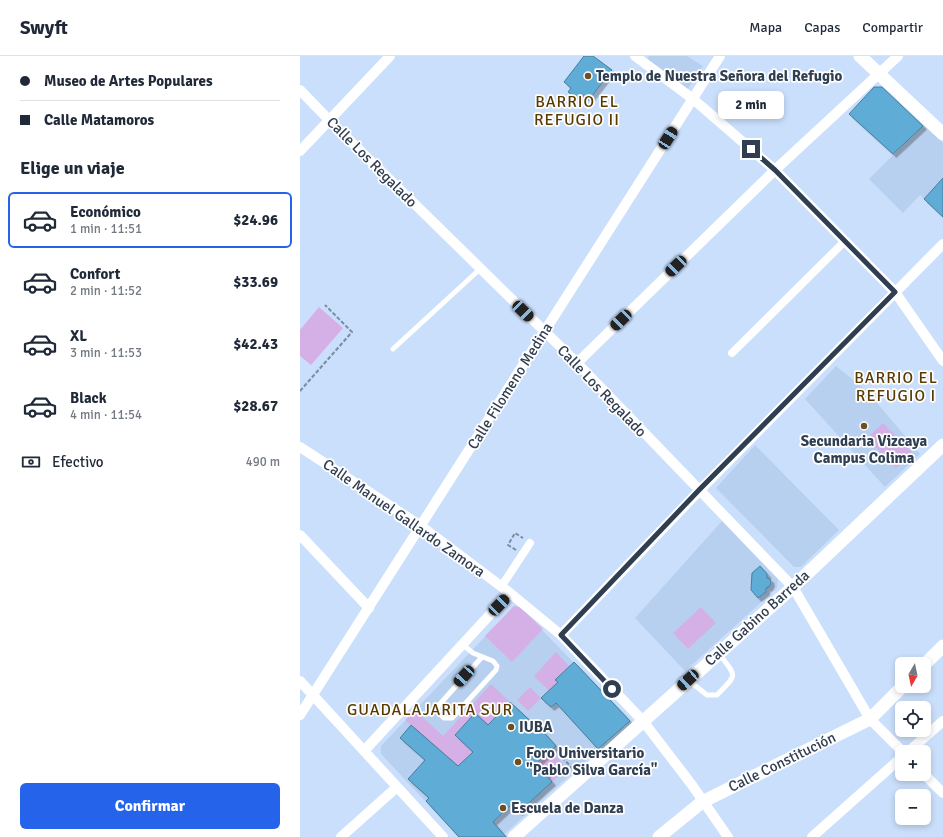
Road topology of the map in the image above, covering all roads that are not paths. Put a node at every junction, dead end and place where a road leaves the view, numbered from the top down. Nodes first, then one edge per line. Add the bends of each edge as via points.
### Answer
1 (390, 56) edge
2 (635, 56) edge
3 (720, 56) edge
4 (860, 56) edge
5 (898, 56) edge
6 (880, 74) junction
7 (300, 90) edge
8 (693, 98) junction
9 (329, 120) junction
10 (943, 134) edge
11 (300, 151) edge
12 (775, 170) junction
13 (845, 241) junction
14 (943, 244) edge
15 (480, 269) junction
16 (895, 292) junction
17 (544, 332) junction
18 (393, 349) dead end
19 (732, 354) dead end
20 (943, 361) edge
21 (577, 363) junction
22 (943, 444) edge
23 (300, 447) edge
24 (699, 490) junction
25 (421, 526) junction
26 (300, 535) edge
27 (530, 543) road end
28 (501, 587) junction
29 (793, 587) junction
30 (510, 593) junction
31 (369, 608) junction
32 (561, 635) junction
33 (463, 645) junction
34 (943, 646) edge
35 (719, 653) junction
36 (482, 657) junction
37 (931, 658) edge
38 (688, 680) junction
39 (300, 682) edge
40 (896, 693) edge
41 (312, 695) junction
42 (300, 715) edge
43 (870, 719) junction
44 (643, 721) junction
45 (943, 721) edge
46 (896, 745) edge
47 (916, 745) edge
48 (364, 751) junction
49 (895, 763) edge
50 (931, 781) edge
51 (397, 787) junction
52 (943, 793) edge
53 (702, 802) junction
54 (341, 837) edge
55 (443, 837) edge
56 (514, 837) edge
57 (659, 837) edge
58 (728, 837) edge
59 (812, 837) edge

1 - 9 street
2 - 8 street
3 - 8 street, Calle Filomeno Medina
4 - 6 street
5 - 6 street
6 - 10 street
6 - 12 street
7 - 9 street, Calle Los Regalado
8 - 12 street
8 - 17 street, Calle Filomeno Medina
9 - 11 street
9 - 15 street, Calle Los Regalado
12 - 13 street
12 - 21 street
13 - 16 street
13 - 19 street
14 - 16 street
15 - 17 street, Calle Los Regalado
15 - 18 lane
16 - 20 street
16 - 24 street
17 - 21 street, Calle Los Regalado
17 - 25 street, Calle Filomeno Medina
21 - 24 street, Calle Los Regalado
22 - 29 street, Calle Gabino Barreda
23 - 25 street, Calle Manuel Gallardo Zamora
24 - 29 street, Calle Los Regalado
24 - 32 street
25 - 28 street, Calle Manuel Gallardo Zamora
25 - 31 street, Calle Filomeno Medina
26 - 31 street
27 - 28 street
28 - 30 street, Calle Manuel Gallardo Zamora
29 - 35 street, Calle Gabino Barreda
29 - 43 street, Calle Los Regalado
30 - 32 street, Calle Manuel Gallardo Zamora
30 - 33 street
31 - 41 street, Calle Filomeno Medina
32 - 44 street, Calle Manuel Gallardo Zamora
33 - 36 lane
33 - 48 street
34 - 37 street
35 - 38 street, Calle Gabino Barreda
35 - 38 lane via 732,670 733,679 716,695 707,695
36 - 36 lane via 493,661 497,666 496,670 452,718 444,718 437,708
38 - 44 street, Calle Gabino Barreda
39 - 41 street
40 - 43 street, Calle Constitución
41 - 42 street, Calle Filomeno Medina
41 - 48 street
43 - 46 street, Calle Los Regalado
43 - 53 street, Calle Constitución
44 - 53 street, Calle Manuel Gallardo Zamora
44 - 56 street, Calle Gabino Barreda
45 - 47 street
48 - 51 street
49 - 59 street
50 - 52 street
51 - 54 street
51 - 55 street
53 - 57 street, Calle Constitución
53 - 58 street, Calle Manuel Gallardo Zamora

